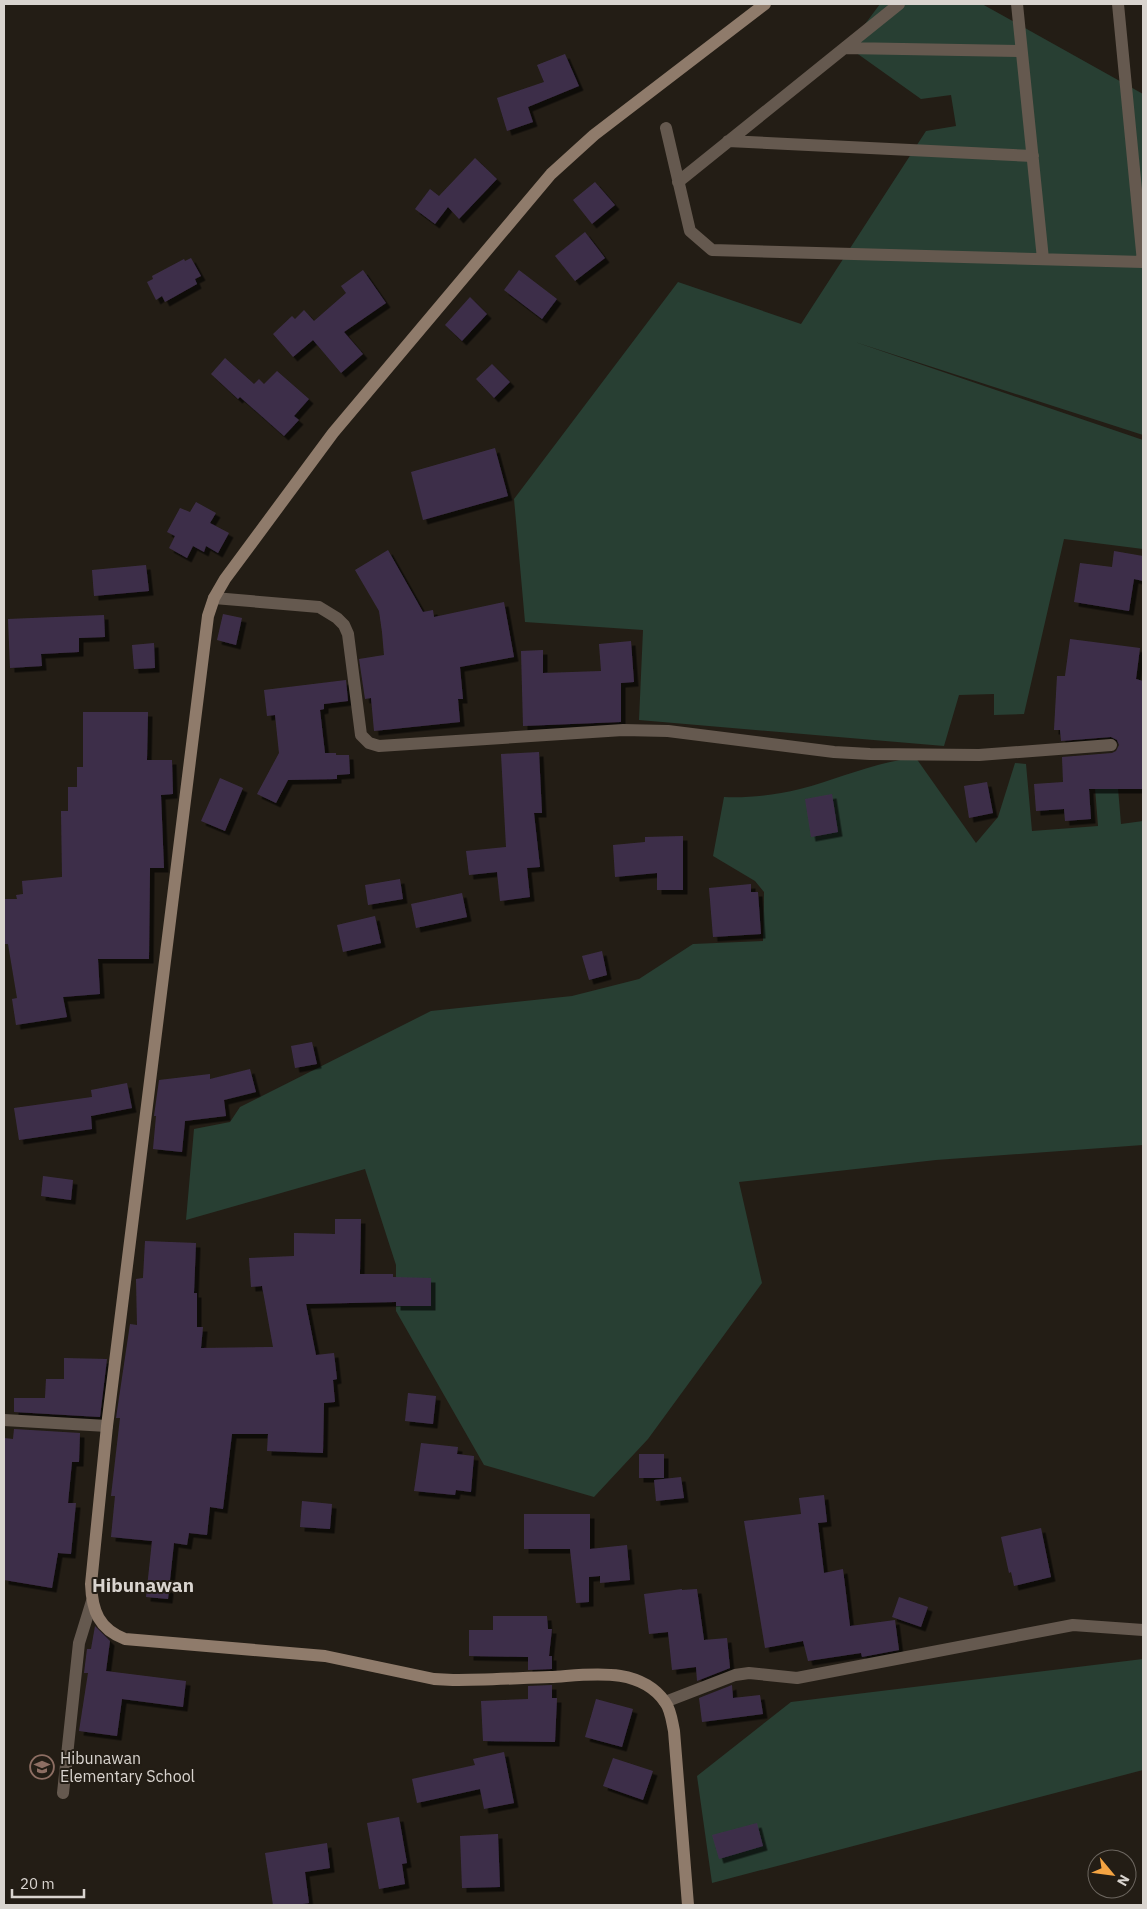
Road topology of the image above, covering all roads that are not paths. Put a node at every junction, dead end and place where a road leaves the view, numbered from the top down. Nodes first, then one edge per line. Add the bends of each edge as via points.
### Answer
1 (765, 4) edge
2 (899, 4) edge
3 (1017, 4) edge
4 (1118, 4) edge
5 (845, 48) junction
6 (1021, 51) junction
7 (666, 128) dead end
8 (728, 141) junction
9 (1033, 156) junction
10 (678, 182) junction
11 (1044, 259) junction
12 (1143, 262) edge
13 (214, 598) junction
14 (1112, 745) dead end
15 (4, 1420) edge
16 (107, 1426) junction
17 (92, 1601) junction
18 (1143, 1630) edge
19 (665, 1702) junction
20 (63, 1793) dead end
21 (688, 1905) edge

1 - 13 street via 594,135 551,174 333,433
2 - 5 street
3 - 6 street
4 - 12 street
5 - 6 street
5 - 8 street
6 - 9 street
7 - 10 street
8 - 9 street
8 - 10 street
9 - 11 street
10 - 11 street via 690,231 712,250
11 - 12 street
13 - 14 street via 319,607 337,618 348,634 361,735 369,743 379,746 623,730 870,754 979,755
13 - 16 street via 208,616
15 - 16 street
16 - 17 street
17 - 19 street via 106,1628 125,1639 325,1656 453,1680 614,1674 643,1684
17 - 20 street via 79,1643
18 - 19 street via 1073,1625 796,1678 735,1674
19 - 21 street via 674,1731

